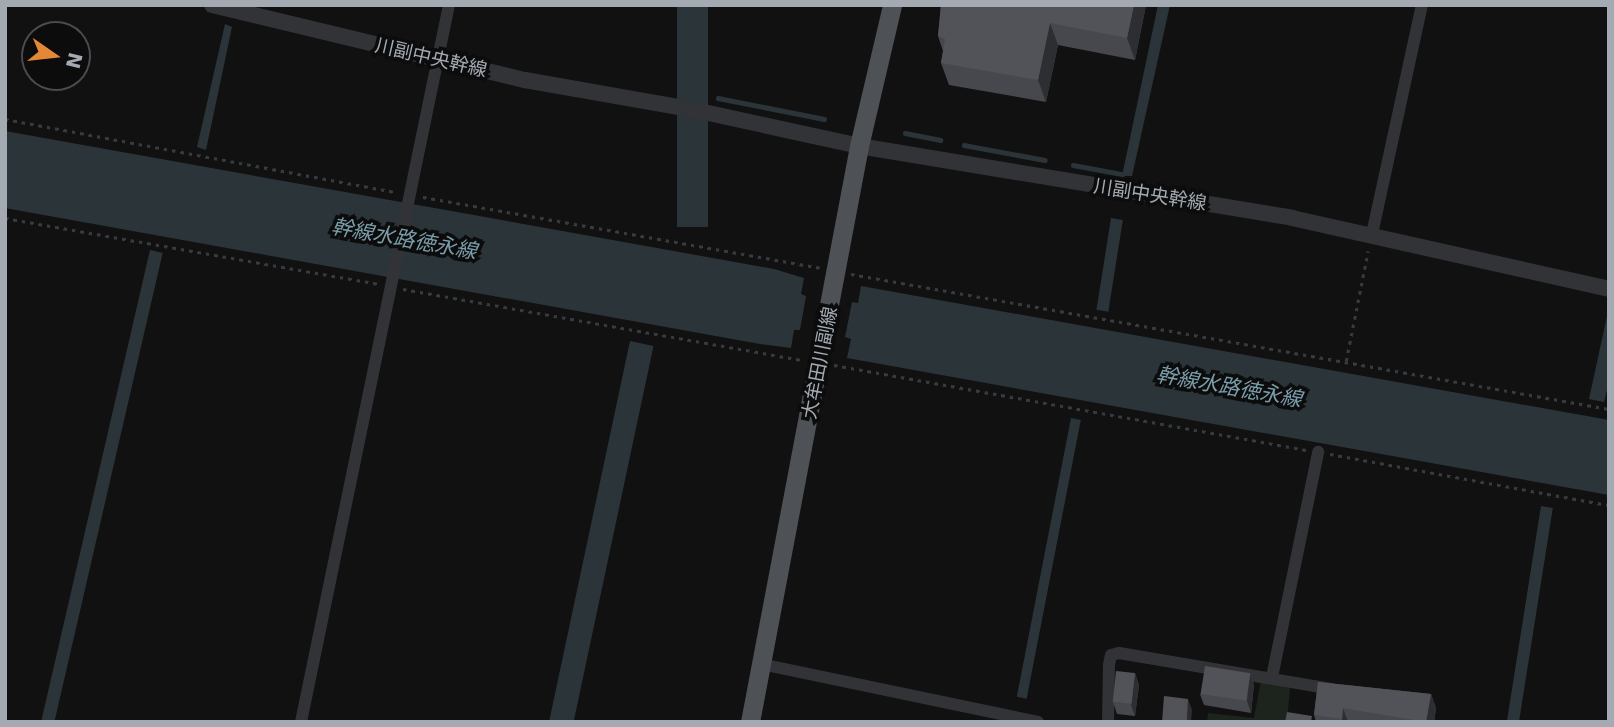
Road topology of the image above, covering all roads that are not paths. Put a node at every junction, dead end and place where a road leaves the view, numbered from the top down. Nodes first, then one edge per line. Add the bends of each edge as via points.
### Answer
1 (212, 5) edge
2 (449, 5) edge
3 (892, 5) edge
4 (1422, 5) edge
5 (437, 60) junction
6 (859, 146) junction
7 (1372, 234) junction
8 (1609, 289) edge
9 (1318, 452) road end
10 (761, 664) junction
11 (1272, 677) junction
12 (1346, 691) edge
13 (300, 722) edge
14 (750, 722) edge
15 (1038, 722) edge
16 (1108, 722) edge

1 - 5 street, 川副中央幹線
2 - 5 street
3 - 6 main road, 大牟田川副線
4 - 7 street
5 - 6 street, 川副中央幹線
5 - 13 street
6 - 7 street, 川副中央幹線
6 - 10 main road, 大牟田川副線
7 - 8 street, 川副中央幹線
9 - 11 street
10 - 14 main road, 大牟田川副線
10 - 15 street
11 - 12 street
11 - 16 street via 1111,655

